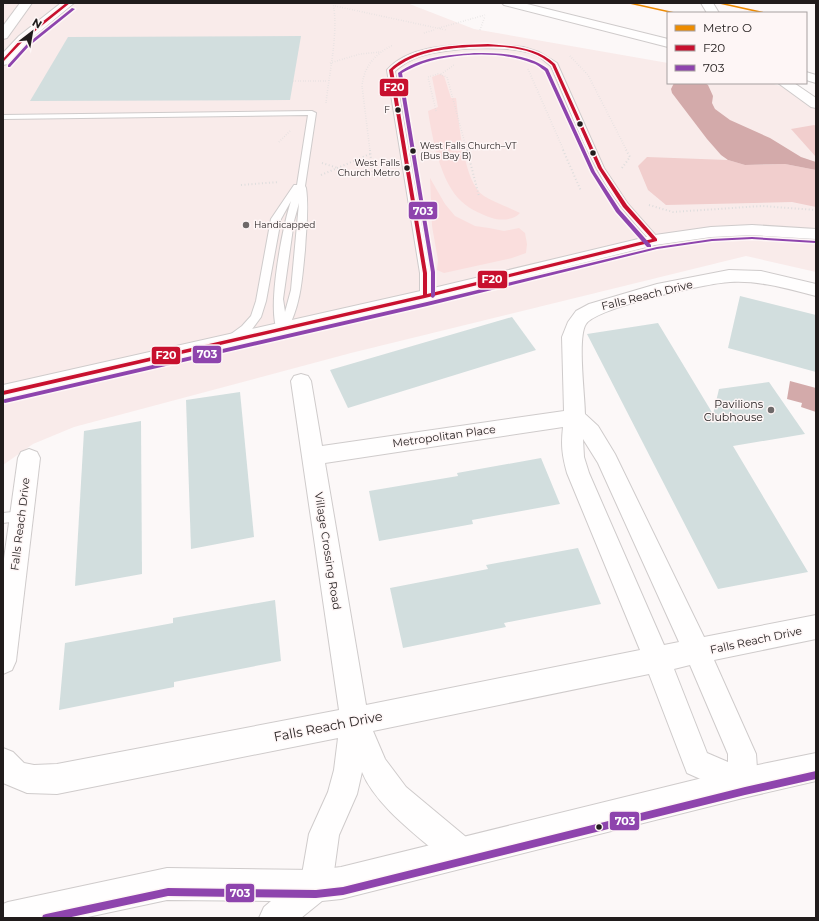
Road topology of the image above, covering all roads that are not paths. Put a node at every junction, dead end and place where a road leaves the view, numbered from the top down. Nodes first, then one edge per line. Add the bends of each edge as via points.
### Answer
1 (26, 3) edge
2 (68, 3) edge
3 (508, 3) edge
4 (531, 3) edge
5 (707, 3) edge
6 (712, 12) edge
7 (3, 35) edge
8 (667, 37) edge
9 (667, 43) edge
10 (3, 61) edge
11 (786, 84) edge
12 (816, 104) edge
13 (3, 112) edge
14 (3, 116) edge
15 (101, 116) junction
16 (3, 124) edge
17 (302, 181) junction
18 (816, 234) edge
19 (655, 240) junction
20 (816, 290) edge
21 (425, 296) junction
22 (282, 329) junction
23 (229, 341) junction
24 (75, 376) junction
25 (301, 380) dead end
26 (3, 393) edge
27 (3, 408) edge
28 (575, 417) junction
29 (313, 456) junction
30 (28, 458) dead end
31 (12, 517) edge
32 (816, 627) edge
33 (697, 652) junction
34 (657, 660) junction
35 (3, 661) edge
36 (354, 721) junction
37 (3, 762) edge
38 (816, 767) edge
39 (742, 783) junction
40 (461, 853) junction
41 (316, 886) junction
42 (8, 918) edge
43 (275, 918) edge

1 - 7 main road
2 - 10 main road via 23,39
3 - 9 main road
4 - 8 main road
5 - 6 main road
11 - 12 main road
13 - 15 lane via 62,111
14 - 15 lane
15 - 16 lane via 50,124
15 - 17 lane via 312,114
17 - 22 lane via 304,206 296,290
17 - 22 lane via 289,221 278,299
17 - 23 lane via 276,219 256,317 246,329
18 - 19 main road via 712,232
19 - 21 main road
19 - 21 lane via 634,219 609,184 554,65 548,58 525,50 495,47 447,49 412,55 400,60 391,70 425,273
20 - 28 main road, Falls Reach Drive via 761,277 728,276 657,290 586,312 578,319 572,337
21 - 22 main road
22 - 23 main road
23 - 24 main road
24 - 26 main road
24 - 27 main road
25 - 29 main road, Village Crossing Road
28 - 29 main road, Metropolitan Place
28 - 33 main road, Falls Reach Drive via 590,432 607,460
28 - 34 main road, Falls Reach Drive via 572,445 578,473
29 - 36 main road, Village Crossing Road
30 - 31 main road, Falls Reach Drive
31 - 35 main road, Falls Reach Drive
32 - 33 main road, Falls Reach Drive
33 - 34 main road, Falls Reach Drive
33 - 39 main road, Falls Reach Drive via 742,754
34 - 36 main road, Falls Reach Drive
34 - 39 main road, Falls Reach Drive via 697,763
36 - 37 main road, Falls Reach Drive via 57,779 37,780 20,777 7,769
36 - 40 main road, Village Crossing Road via 375,769 396,797
36 - 41 main road, Village Crossing Road via 348,770 342,794 324,834
38 - 39 main road
39 - 40 main road
40 - 41 main road via 341,883
41 - 42 main road via 168,884
41 - 43 main road

